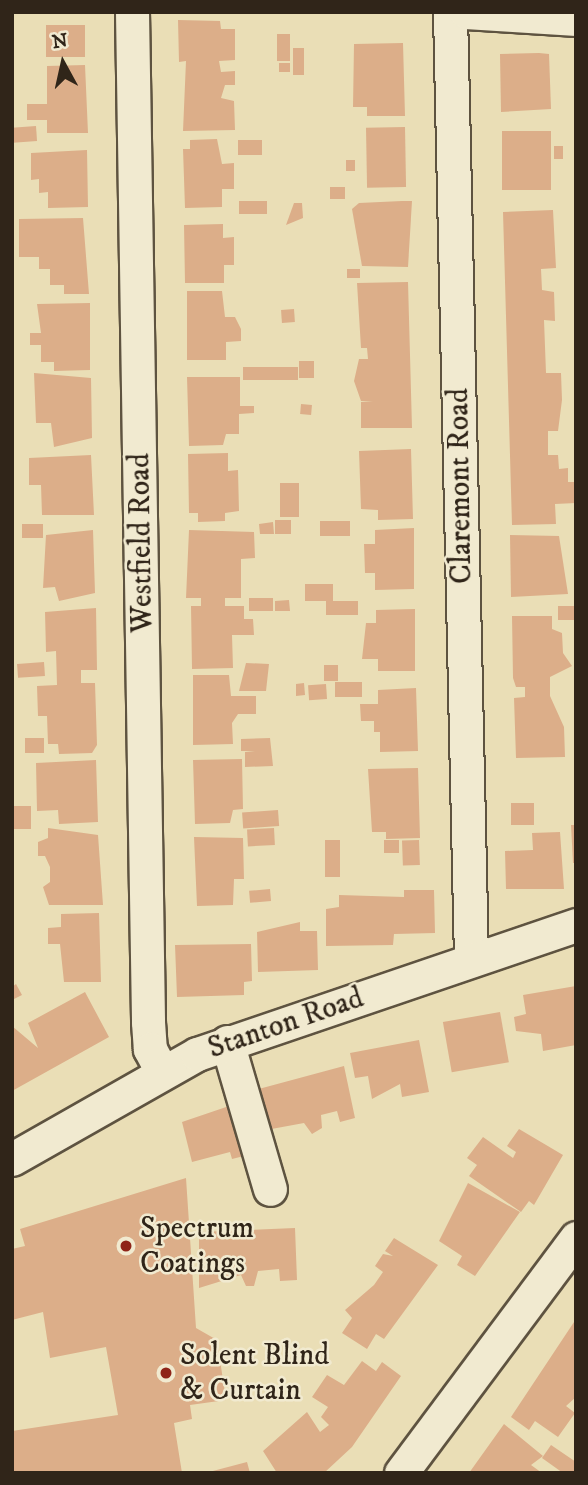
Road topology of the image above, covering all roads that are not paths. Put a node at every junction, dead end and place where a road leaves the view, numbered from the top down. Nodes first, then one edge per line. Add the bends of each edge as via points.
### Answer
1 (132, 12) edge
2 (450, 12) edge
3 (466, 12) edge
4 (576, 19) edge
5 (576, 925) edge
6 (471, 960) junction
7 (227, 1042) junction
8 (161, 1070) junction
9 (12, 1159) edge
10 (270, 1189) dead end
11 (576, 1238) edge
12 (401, 1473) edge

1 - 8 street, Westfield Road via 149,1037
2 - 6 street, Claremont Road
3 - 4 street
5 - 6 street, Stanton Road
6 - 7 street, Stanton Road
7 - 8 street, Stanton Road
7 - 10 street
8 - 9 street, Stanton Road
11 - 12 street

